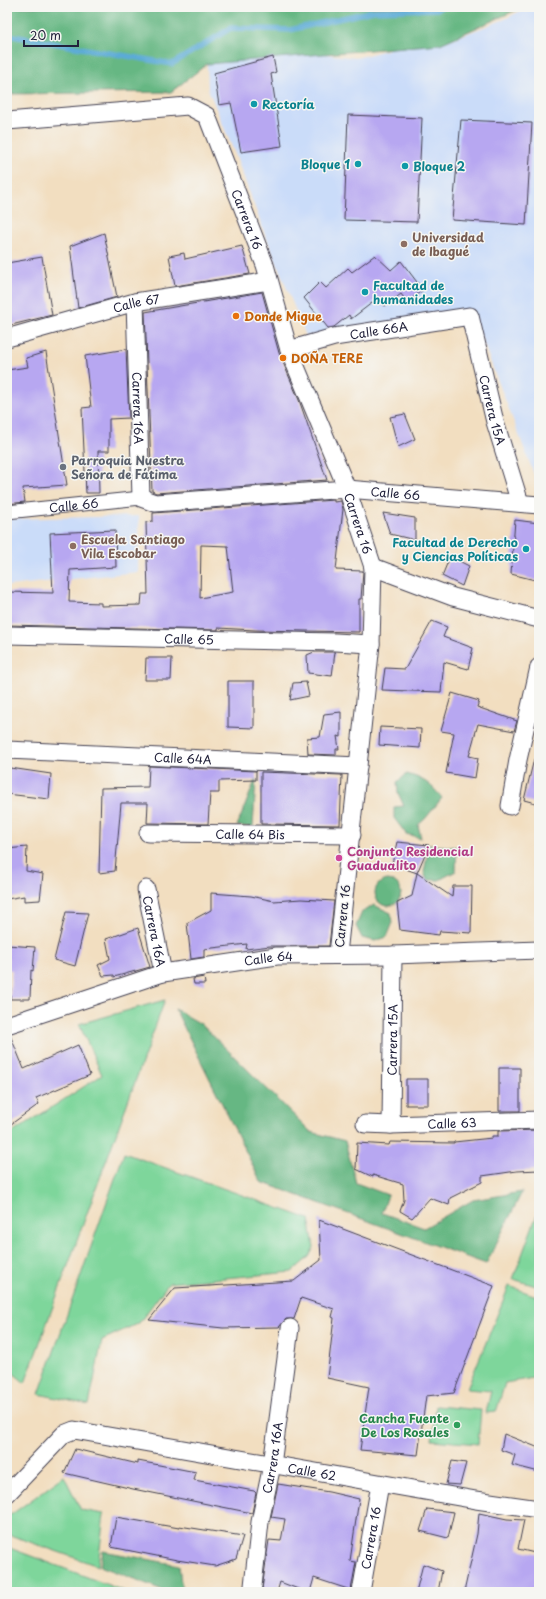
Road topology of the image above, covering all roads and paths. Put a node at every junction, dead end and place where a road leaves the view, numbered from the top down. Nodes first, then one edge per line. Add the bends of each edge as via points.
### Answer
1 (7, 121) edge
2 (269, 281) junction
3 (135, 302) junction
4 (470, 316) joint
5 (7, 338) edge
6 (289, 350) junction
7 (347, 489) junction
8 (148, 501) junction
9 (520, 503) junction
10 (539, 505) edge
11 (7, 512) edge
12 (373, 567) junction
13 (539, 619) edge
14 (7, 635) edge
15 (371, 644) junction
16 (539, 666) edge
17 (531, 739) edge
18 (7, 750) edge
19 (358, 766) junction
20 (510, 806) dead end
21 (148, 833) dead end
22 (352, 835) junction
23 (146, 889) dead end
24 (539, 950) edge
25 (338, 954) junction
26 (393, 955) junction
27 (163, 973) junction
28 (7, 1024) edge
29 (539, 1120) edge
30 (365, 1124) dead end
31 (391, 1125) junction
32 (290, 1328) dead end
33 (272, 1465) junction
34 (380, 1484) junction
35 (7, 1494) edge
36 (539, 1509) edge
37 (253, 1586) dead end
38 (361, 1592) edge

1 - 2 street, Carrera 16 via 188,106 207,116
2 - 3 street, Calle 67
2 - 6 street, Carrera 16
3 - 5 street, Calle 67
3 - 8 street, Carrera 16A
4 - 6 street, Calle 66A via 334,338
4 - 9 street, Carrera 15A via 495,422
6 - 7 street, Carrera 16
7 - 8 street, Calle 66
7 - 9 street, Calle 66
7 - 12 street, Carrera 16
8 - 11 street, Calle 66
9 - 10 street, Calle 66
12 - 13 street via 453,597
12 - 15 street, Carrera 16
14 - 15 street, Calle 65
15 - 19 street, Carrera 16
16 - 17 street
17 - 20 street
18 - 19 street, Calle 64A
19 - 22 street, Carrera 16
21 - 22 street, Calle 64 Bis
22 - 25 street, Carrera 16
23 - 27 street, Carrera 16A
24 - 26 street, Calle 64
25 - 26 street, Calle 64
25 - 27 street, Calle 64 via 277,956
26 - 31 street, Carrera 15A
27 - 28 street, Calle 64
29 - 31 street, Calle 63
30 - 31 street, Calle 63
32 - 33 street, Carrera 16A
33 - 34 street, Calle 62
33 - 35 street, Calle 62 via 74,1430 64,1434
33 - 37 street, Carrera 16A via 260,1522
34 - 36 street, Calle 62
34 - 38 street, Carrera 16

